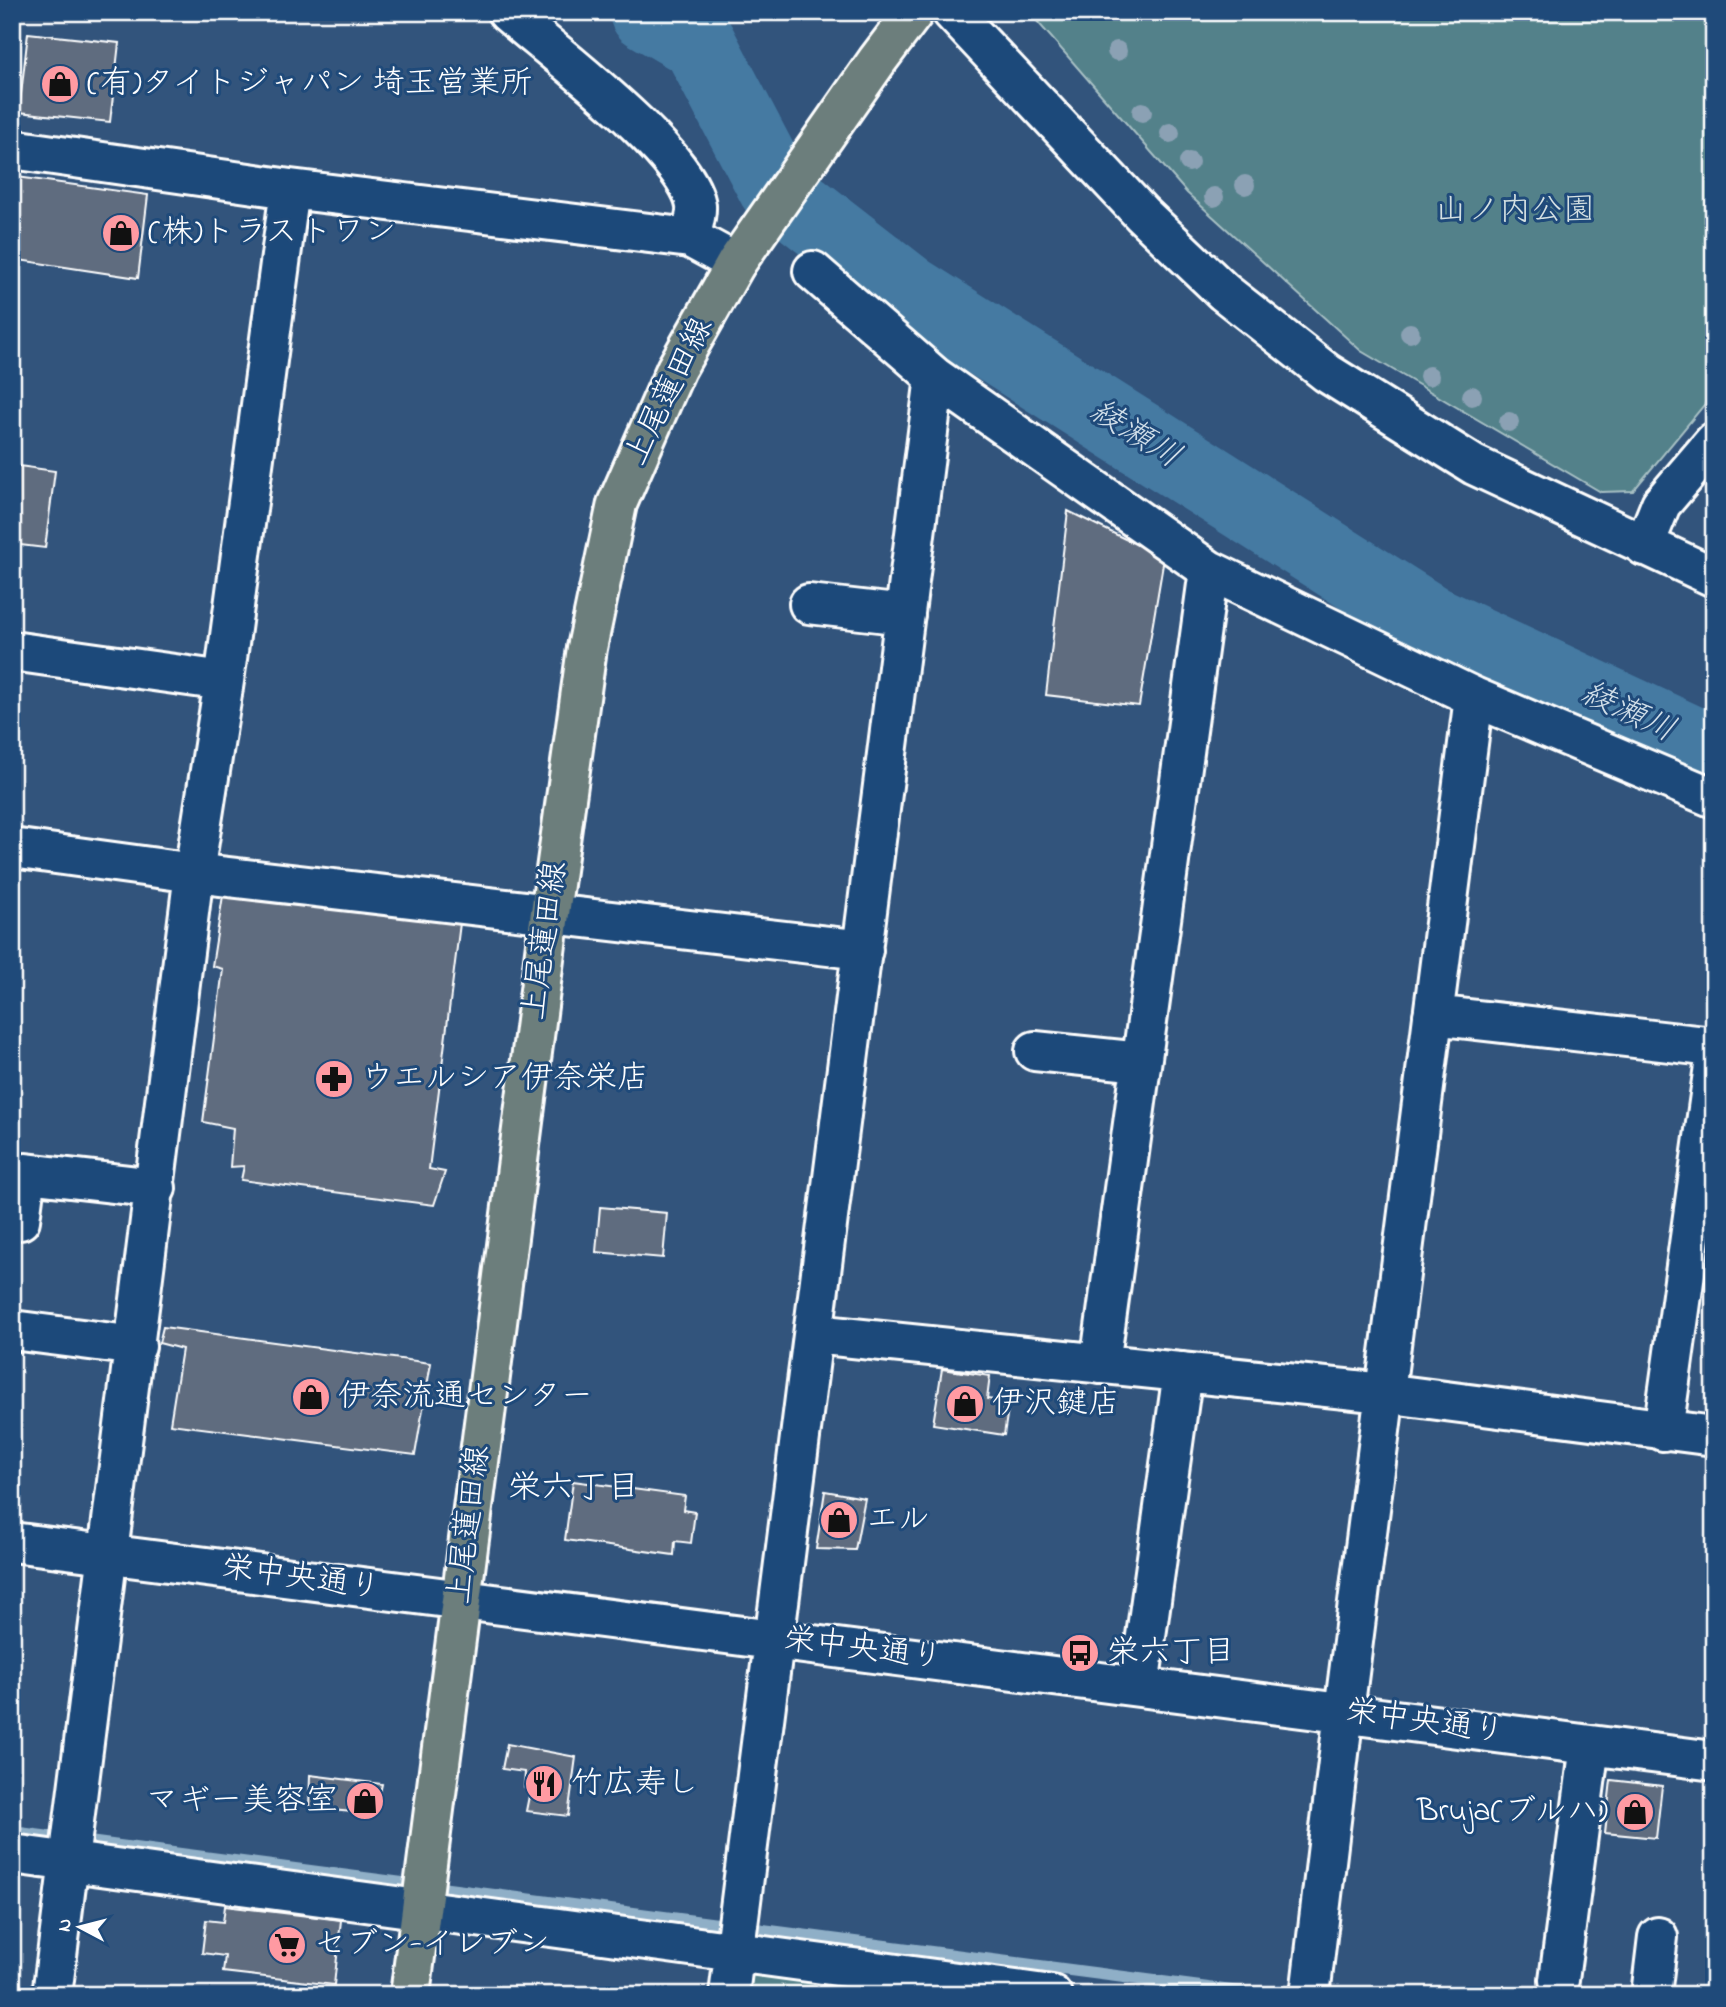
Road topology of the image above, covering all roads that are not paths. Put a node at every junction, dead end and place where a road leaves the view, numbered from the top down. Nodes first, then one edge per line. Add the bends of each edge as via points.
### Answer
1 (506, 12) edge
2 (914, 12) edge
3 (951, 12) edge
4 (12, 149) edge
5 (290, 189) junction
6 (691, 238) junction
7 (736, 263) junction
8 (813, 271) dead end
9 (935, 377) junction
10 (1714, 442) edge
11 (1644, 546) junction
12 (1209, 570) junction
13 (1714, 577) edge
14 (809, 604) dead end
15 (905, 615) junction
16 (12, 651) edge
17 (224, 681) junction
18 (1474, 697) junction
19 (1714, 798) edge
20 (12, 848) edge
21 (194, 873) junction
22 (550, 913) junction
23 (863, 950) junction
24 (1433, 1015) junction
25 (1714, 1047) edge
26 (1035, 1051) dead end
27 (1141, 1062) junction
28 (1714, 1066) edge
29 (156, 1188) junction
30 (20, 1220) dead end
31 (12, 1330) edge
32 (814, 1334) junction
33 (136, 1346) junction
34 (1100, 1364) junction
35 (1183, 1372) junction
36 (1384, 1393) junction
37 (1663, 1431) junction
38 (1714, 1436) edge
39 (12, 1542) edge
40 (108, 1553) junction
41 (460, 1601) junction
42 (775, 1639) junction
43 (1139, 1686) junction
44 (1344, 1712) junction
45 (1590, 1745) junction
46 (1714, 1761) edge
47 (12, 1854) edge
48 (70, 1862) junction
49 (421, 1911) junction
50 (1658, 1937) dead end
51 (734, 1951) junction
52 (1559, 1980) dead end
53 (1028, 1993) edge
54 (52, 1995) edge
55 (410, 1995) edge
56 (729, 1995) edge
57 (1310, 1995) edge
58 (1651, 1995) edge

1 - 6 street via 649,133 686,177 696,206
2 - 7 main road, 上尾蓮田線
3 - 11 street via 1224,292 1327,373 1474,465
4 - 5 street
5 - 6 street
5 - 17 street
6 - 7 street
7 - 22 main road, 上尾蓮田線 via 676,369 617,504 587,648
8 - 9 street
9 - 12 street
9 - 15 street
10 - 11 street via 1661,504
11 - 13 street
12 - 18 street
12 - 27 street
14 - 15 street
15 - 23 street
16 - 17 street
17 - 21 street
18 - 19 street
18 - 24 street
20 - 21 street
21 - 22 street
21 - 29 street
22 - 23 street
22 - 41 main road, 上尾蓮田線
23 - 32 street
24 - 25 street
24 - 36 street
26 - 27 street
27 - 34 street
28 - 37 street
29 - 30 street via 26,1173
29 - 33 street
31 - 33 street
32 - 34 street
32 - 42 street
33 - 40 street
34 - 35 street
35 - 36 street
35 - 43 street
36 - 37 street
36 - 44 street
37 - 38 street
39 - 40 street, 栄中央通り
40 - 41 street, 栄中央通り
40 - 48 street
41 - 42 street, 栄中央通り
41 - 49 main road, 上尾蓮田線
42 - 43 street, 栄中央通り
42 - 51 street
43 - 44 street, 栄中央通り
44 - 45 street, 栄中央通り
44 - 57 street
45 - 46 street, 栄中央通り
45 - 52 street
47 - 48 street
48 - 49 street
48 - 54 street
49 - 51 street
49 - 55 main road, 上尾蓮田線
50 - 58 street
51 - 53 street
51 - 56 street

